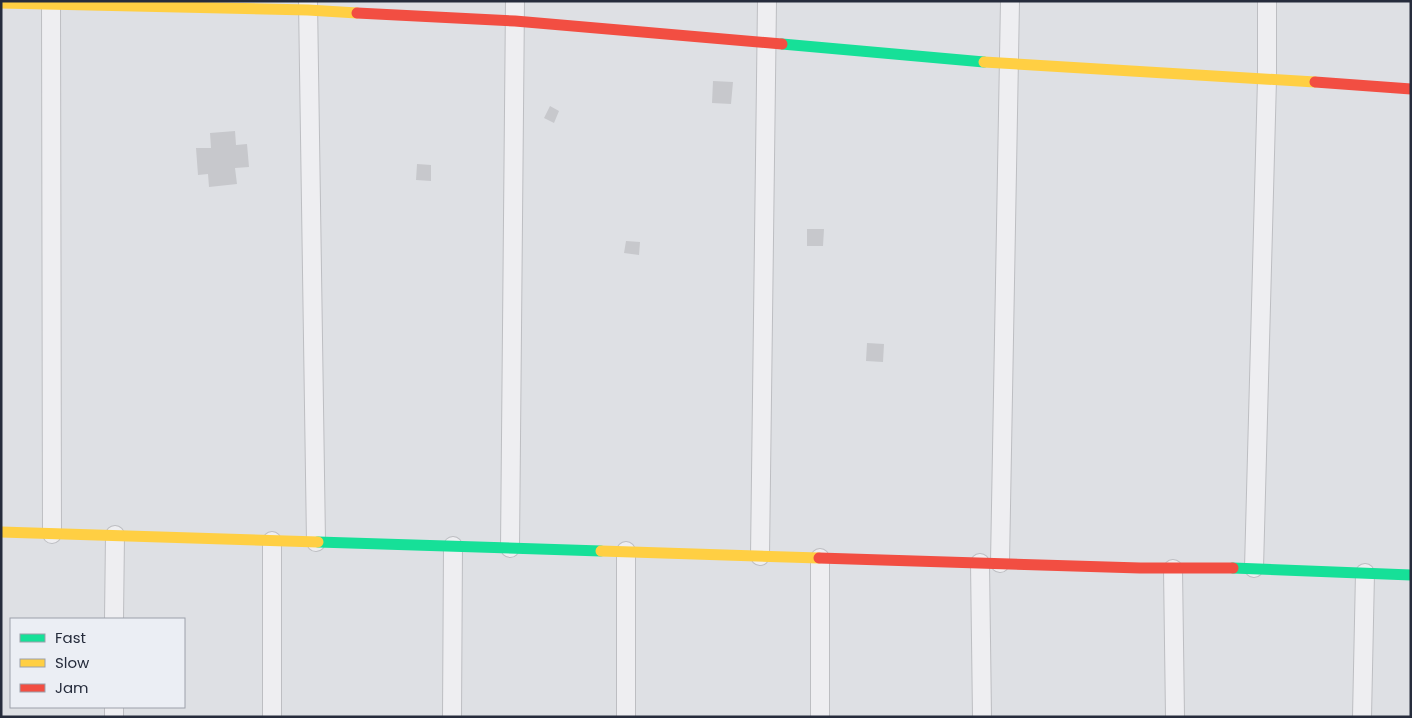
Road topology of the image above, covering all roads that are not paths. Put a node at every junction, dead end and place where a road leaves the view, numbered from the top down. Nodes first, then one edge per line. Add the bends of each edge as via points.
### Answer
1 (515, 1) edge
2 (767, 1) edge
3 (1010, 1) edge
4 (1267, 1) edge
5 (51, 2) edge
6 (1, 3) edge
7 (308, 6) edge
8 (515, 21) junction
9 (766, 42) junction
10 (1010, 64) junction
11 (1267, 79) junction
12 (1411, 89) edge
13 (1, 532) edge
14 (52, 534) junction
15 (115, 535) junction
16 (272, 541) junction
17 (316, 542) junction
18 (453, 546) junction
19 (510, 548) junction
20 (626, 551) junction
21 (760, 556) junction
22 (820, 558) junction
23 (980, 563) junction
24 (1000, 563) junction
25 (1254, 568) junction
26 (1173, 569) junction
27 (1365, 573) junction
28 (1411, 575) edge
29 (114, 618) edge
30 (272, 717) edge
31 (452, 717) edge
32 (626, 717) edge
33 (820, 717) edge
34 (982, 717) edge
35 (1175, 717) edge
36 (1362, 717) edge

1 - 8 street
2 - 9 street
3 - 10 street
4 - 11 street
5 - 6 street
5 - 7 street
5 - 14 street
7 - 8 street
7 - 17 street
8 - 9 street
8 - 19 street
9 - 10 street
9 - 21 street
10 - 11 street
10 - 24 street
11 - 12 street
11 - 25 street
13 - 14 street
14 - 15 street
15 - 16 street
15 - 29 street
16 - 17 street
16 - 30 street
17 - 18 street
18 - 19 street
18 - 31 street
19 - 20 street
20 - 21 street
20 - 32 street
21 - 22 street
22 - 23 street
22 - 33 street
23 - 24 street
23 - 34 street
24 - 26 street
25 - 26 street
25 - 27 street
26 - 35 street
27 - 28 street
27 - 36 street

